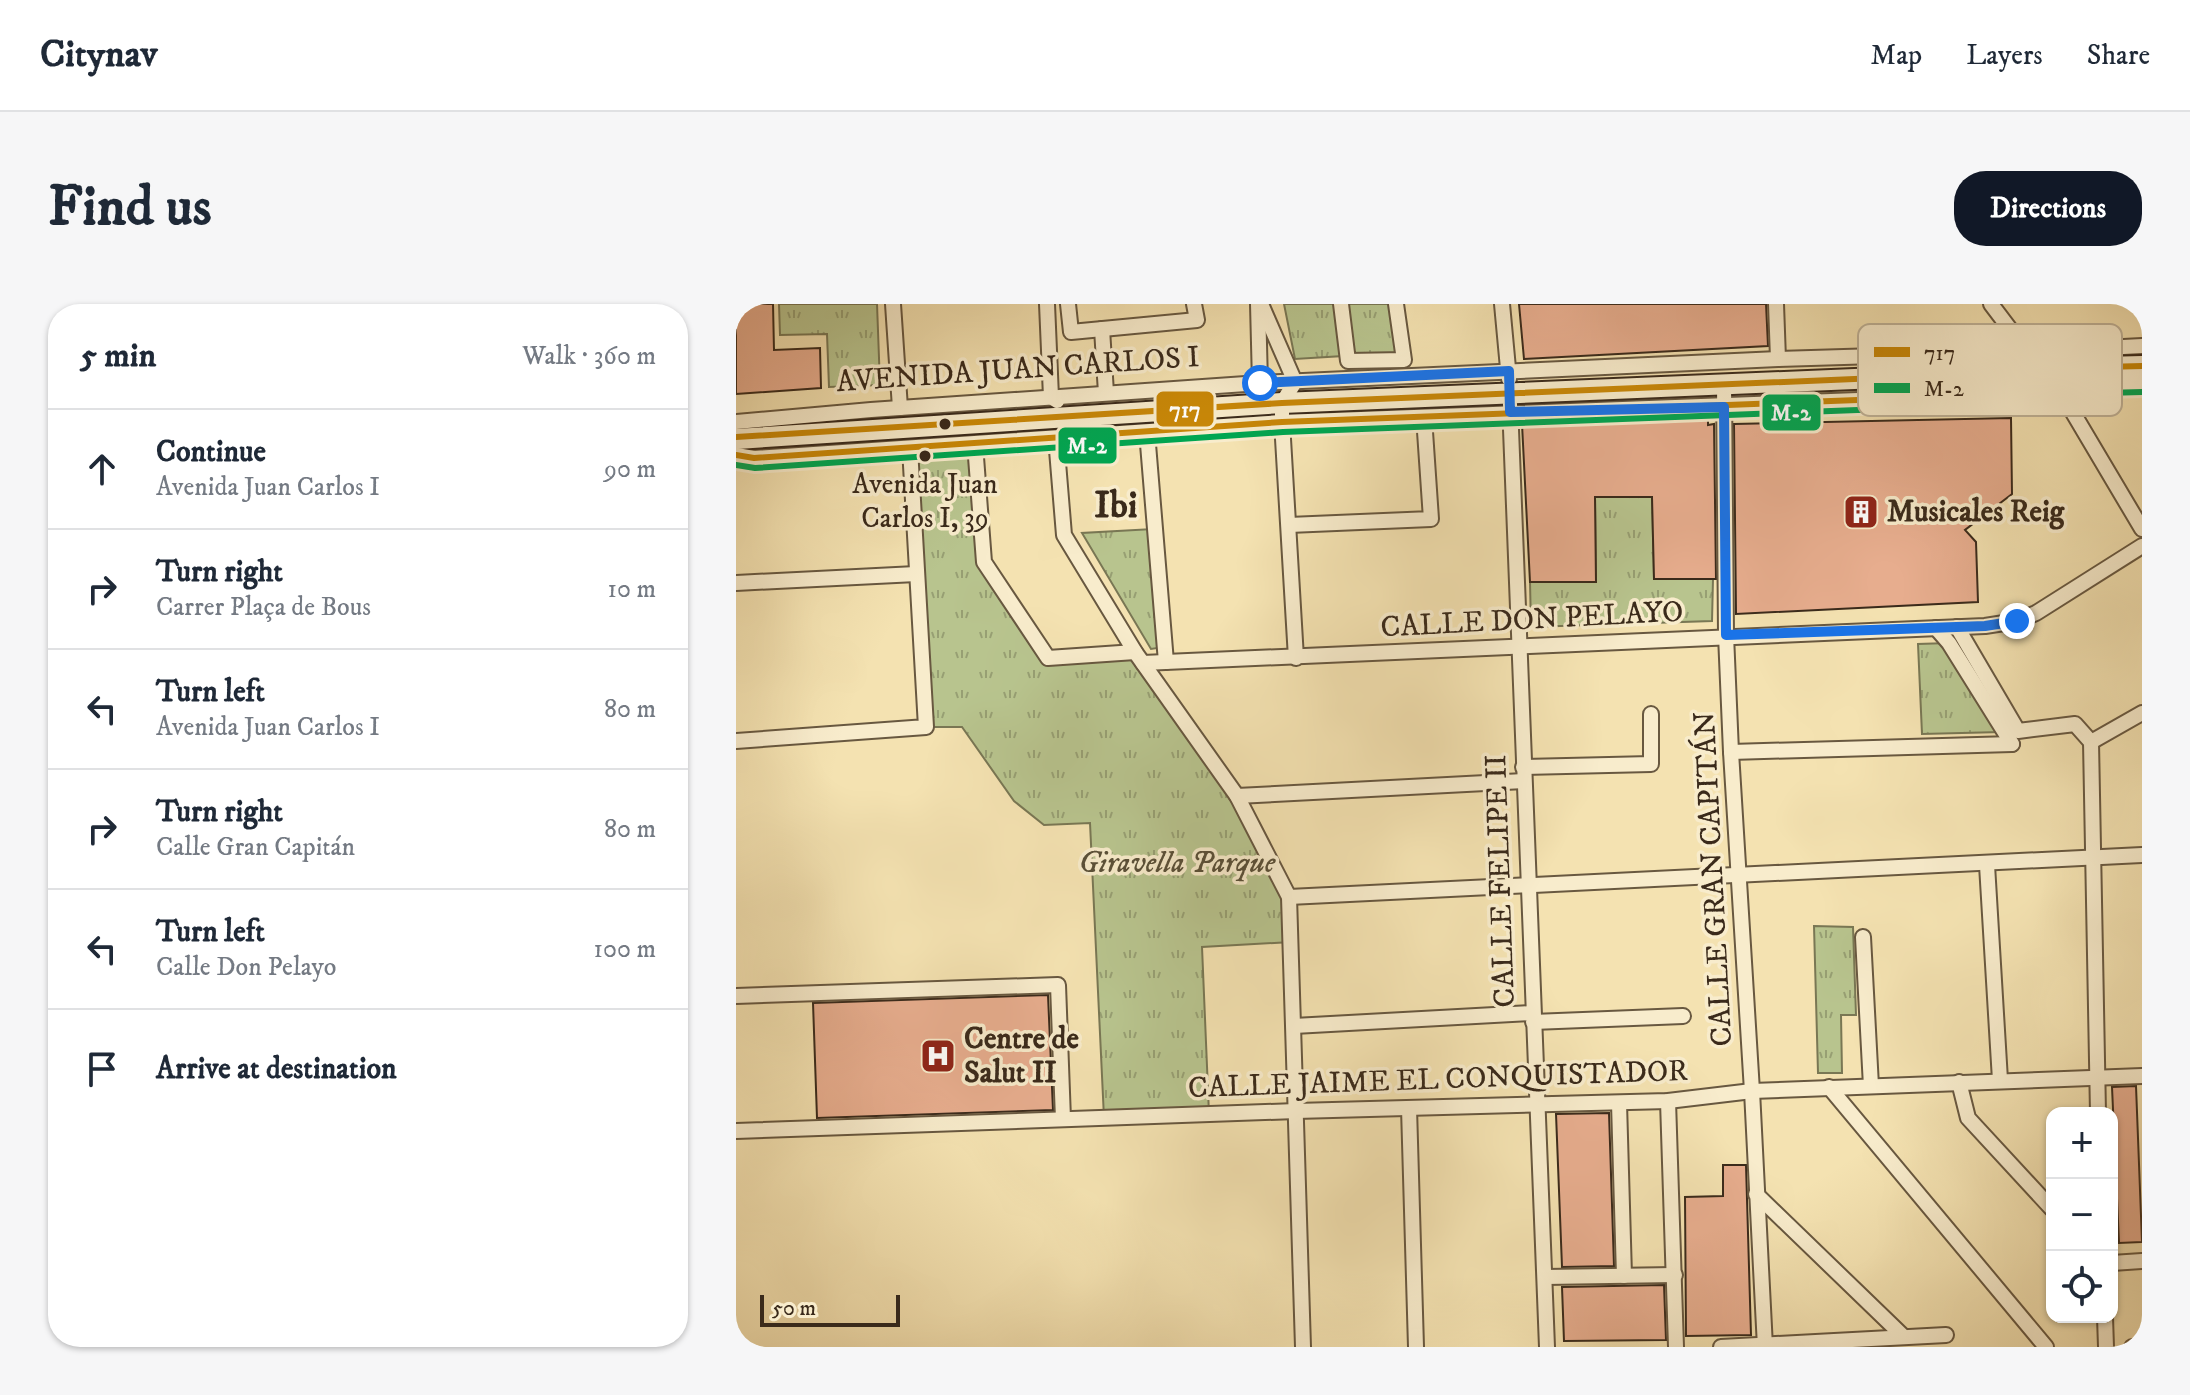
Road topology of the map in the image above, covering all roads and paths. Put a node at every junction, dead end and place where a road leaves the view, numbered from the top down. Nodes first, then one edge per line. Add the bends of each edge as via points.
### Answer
1 (893, 304) edge
2 (1047, 304) edge
3 (1068, 304) edge
4 (1194, 304) edge
5 (1260, 304) edge
6 (1341, 304) edge
7 (1396, 304) edge
8 (1502, 304) edge
9 (1776, 304) edge
10 (1991, 304) edge
11 (2005, 324) edge
12 (1102, 329) junction
13 (2142, 346) edge
14 (2122, 348) edge
15 (1858, 357) edge
16 (1778, 359) junction
17 (2142, 366) edge
18 (2122, 370) edge
19 (1509, 371) junction
20 (1858, 373) edge
21 (2122, 381) edge
22 (1295, 382) junction
23 (2142, 382) edge
24 (1260, 383) junction
25 (1724, 384) junction
26 (1106, 393) junction
27 (1051, 397) junction
28 (1858, 401) edge
29 (1510, 402) junction
30 (1724, 407) junction
31 (900, 408) junction
32 (871, 410) junction
33 (1282, 412) junction
34 (1077, 415) junction
35 (2082, 416) edge
36 (1424, 417) junction
37 (893, 428) junction
38 (1147, 432) junction
39 (1056, 438) junction
40 (736, 440) edge
41 (975, 444) junction
42 (910, 448) junction
43 (1289, 525) junction
44 (2142, 529) edge
45 (2142, 546) edge
46 (916, 574) junction
47 (736, 583) edge
48 (1957, 627) junction
49 (1936, 628) junction
50 (1726, 635) junction
51 (1519, 648) junction
52 (1139, 657) junction
53 (1296, 658) junction
54 (1166, 662) junction
55 (2142, 713) edge
56 (1651, 714) dead end
57 (736, 741) edge
58 (2091, 742) junction
59 (1731, 752) junction
60 (1524, 774) junction
61 (1237, 796) junction
62 (2142, 855) edge
63 (2094, 860) junction
64 (1987, 865) junction
65 (1738, 876) junction
66 (1528, 886) junction
67 (1289, 897) junction
68 (1863, 937) dead end
69 (736, 996) edge
70 (1683, 1016) dead end
71 (1532, 1017) junction
72 (1294, 1026) junction
73 (2142, 1076) edge
74 (2098, 1077) junction
75 (2000, 1080) junction
76 (1959, 1082) junction
77 (1871, 1086) junction
78 (1829, 1087) junction
79 (1752, 1091) junction
80 (1668, 1101) junction
81 (1619, 1103) junction
82 (1537, 1104) junction
83 (2098, 1107) edge
84 (1409, 1108) junction
85 (1296, 1111) junction
86 (1063, 1119) junction
87 (736, 1131) edge
88 (1756, 1194) junction
89 (2046, 1202) edge
90 (2142, 1261) edge
91 (2118, 1263) edge
92 (1675, 1275) junction
93 (1624, 1276) junction
94 (1545, 1277) junction
95 (2105, 1323) edge
96 (1946, 1335) dead end
97 (1904, 1337) junction
98 (1765, 1346) edge
99 (1303, 1347) edge
100 (1416, 1347) edge
101 (1547, 1347) edge
102 (1676, 1347) edge
103 (1721, 1347) edge
104 (2046, 1347) edge
105 (2106, 1347) edge
106 (2132, 1347) edge
107 (2142, 1347) edge

1 - 31 street
2 - 27 street
3 - 12 street via 1071,332
4 - 12 street via 1197,320
5 - 22 street
5 - 24 street
6 - 7 street via 1348,361 1404,360
8 - 19 street, CALLE FELIPE II
9 - 16 street
10 - 11 street
12 - 26 street
13 - 14 street, AVENIDA JUAN CARLOS I
15 - 16 street, AVENIDA JUAN CARLOS I
16 - 19 street, AVENIDA JUAN CARLOS I
17 - 18 main road
19 - 22 street, AVENIDA JUAN CARLOS I
19 - 29 street, CALLE FELIPE II
20 - 25 main road, AVENIDA JUAN CARLOS I
21 - 23 street
22 - 24 street, AVENIDA JUAN CARLOS I
22 - 33 street
24 - 26 street, AVENIDA JUAN CARLOS I
25 - 29 main road, AVENIDA JUAN CARLOS I
25 - 30 street, CALLE GRAN CAPITÁN
26 - 27 street, AVENIDA JUAN CARLOS I
27 - 31 street, AVENIDA JUAN CARLOS I
27 - 34 street
28 - 30 street, AVENIDA JUAN CARLOS I
29 - 30 street, AVENIDA JUAN CARLOS I
29 - 33 main road, AVENIDA JUAN CARLOS I
29 - 36 street, AVENIDA JUAN CARLOS I
29 - 51 street, CALLE FELIPE II
30 - 50 street, CALLE GRAN CAPITÁN
31 - 32 street, AVENIDA JUAN CARLOS I
32 - 37 street
32 - 40 street, AVENIDA JUAN CARLOS I
33 - 34 main road, AVENIDA JUAN CARLOS I
33 - 36 street, AVENIDA JUAN CARLOS I
33 - 38 street, AVENIDA JUAN CARLOS I
33 - 43 street
34 - 37 main road, AVENIDA JUAN CARLOS I
35 - 44 street
36 - 43 street via 1431,519
37 - 40 main road, AVENIDA JUAN CARLOS I
38 - 39 street, AVENIDA JUAN CARLOS I
38 - 54 street
39 - 41 street, AVENIDA JUAN CARLOS I
39 - 52 street via 1064,535
40 - 42 street, AVENIDA JUAN CARLOS I via 754,458
41 - 42 street, AVENIDA JUAN CARLOS I
41 - 52 street, CALLE DON PELAYO via 984,562 1048,658
42 - 46 street
43 - 53 street
45 - 48 street, CALLE DON PELAYO via 2036,613 2004,624
46 - 47 street
46 - 57 street via 926,727
48 - 49 street, CALLE DON PELAYO
48 - 58 street via 2018,731 2075,724
49 - 50 street, CALLE DON PELAYO
49 - 59 street via 2012,744
50 - 51 street, CALLE DON PELAYO
50 - 59 street, CALLE GRAN CAPITÁN
51 - 53 street, CALLE DON PELAYO
51 - 60 street, CALLE FELIPE II
52 - 54 street, CALLE DON PELAYO
52 - 61 street
53 - 54 street, CALLE DON PELAYO
55 - 58 street
56 - 60 street via 1651,764
58 - 63 street
59 - 65 street, CALLE GRAN CAPITÁN
60 - 61 street
60 - 66 street, CALLE FELIPE II
61 - 67 street
62 - 63 street
63 - 64 street
63 - 74 street
64 - 65 street
64 - 75 street
65 - 66 street
65 - 79 street, CALLE GRAN CAPITÁN
66 - 67 street
66 - 71 street, CALLE FELIPE II
67 - 72 street
68 - 77 street
69 - 86 street via 1058,985
70 - 71 street
71 - 72 street
71 - 82 street, CALLE FELIPE II
72 - 85 street
73 - 74 street, CALLE JAIME EL CONQUISTADOR
74 - 75 street, CALLE JAIME EL CONQUISTADOR
74 - 83 street
75 - 76 street, CALLE JAIME EL CONQUISTADOR
76 - 77 street, CALLE JAIME EL CONQUISTADOR
76 - 89 street via 1968,1118
77 - 78 street, CALLE JAIME EL CONQUISTADOR
78 - 79 street, CALLE JAIME EL CONQUISTADOR
78 - 104 street
79 - 80 street, CALLE JAIME EL CONQUISTADOR
79 - 88 street, CALLE GRAN CAPITÁN
80 - 81 street, CALLE JAIME EL CONQUISTADOR
80 - 92 street
81 - 82 street, CALLE JAIME EL CONQUISTADOR
81 - 93 street
82 - 84 street, CALLE JAIME EL CONQUISTADOR
82 - 94 street, CALLE FELIPE II
84 - 85 street, CALLE JAIME EL CONQUISTADOR
84 - 100 street
85 - 86 street, CALLE JAIME EL CONQUISTADOR
85 - 99 street
86 - 87 street, CALLE JAIME EL CONQUISTADOR
88 - 97 street
88 - 98 street, CALLE GRAN CAPITÁN
90 - 91 street
92 - 93 street
92 - 102 street
93 - 94 street
94 - 101 street, CALLE FELIPE II
95 - 105 street
96 - 97 street
97 - 98 street
98 - 103 street
106 - 107 street

